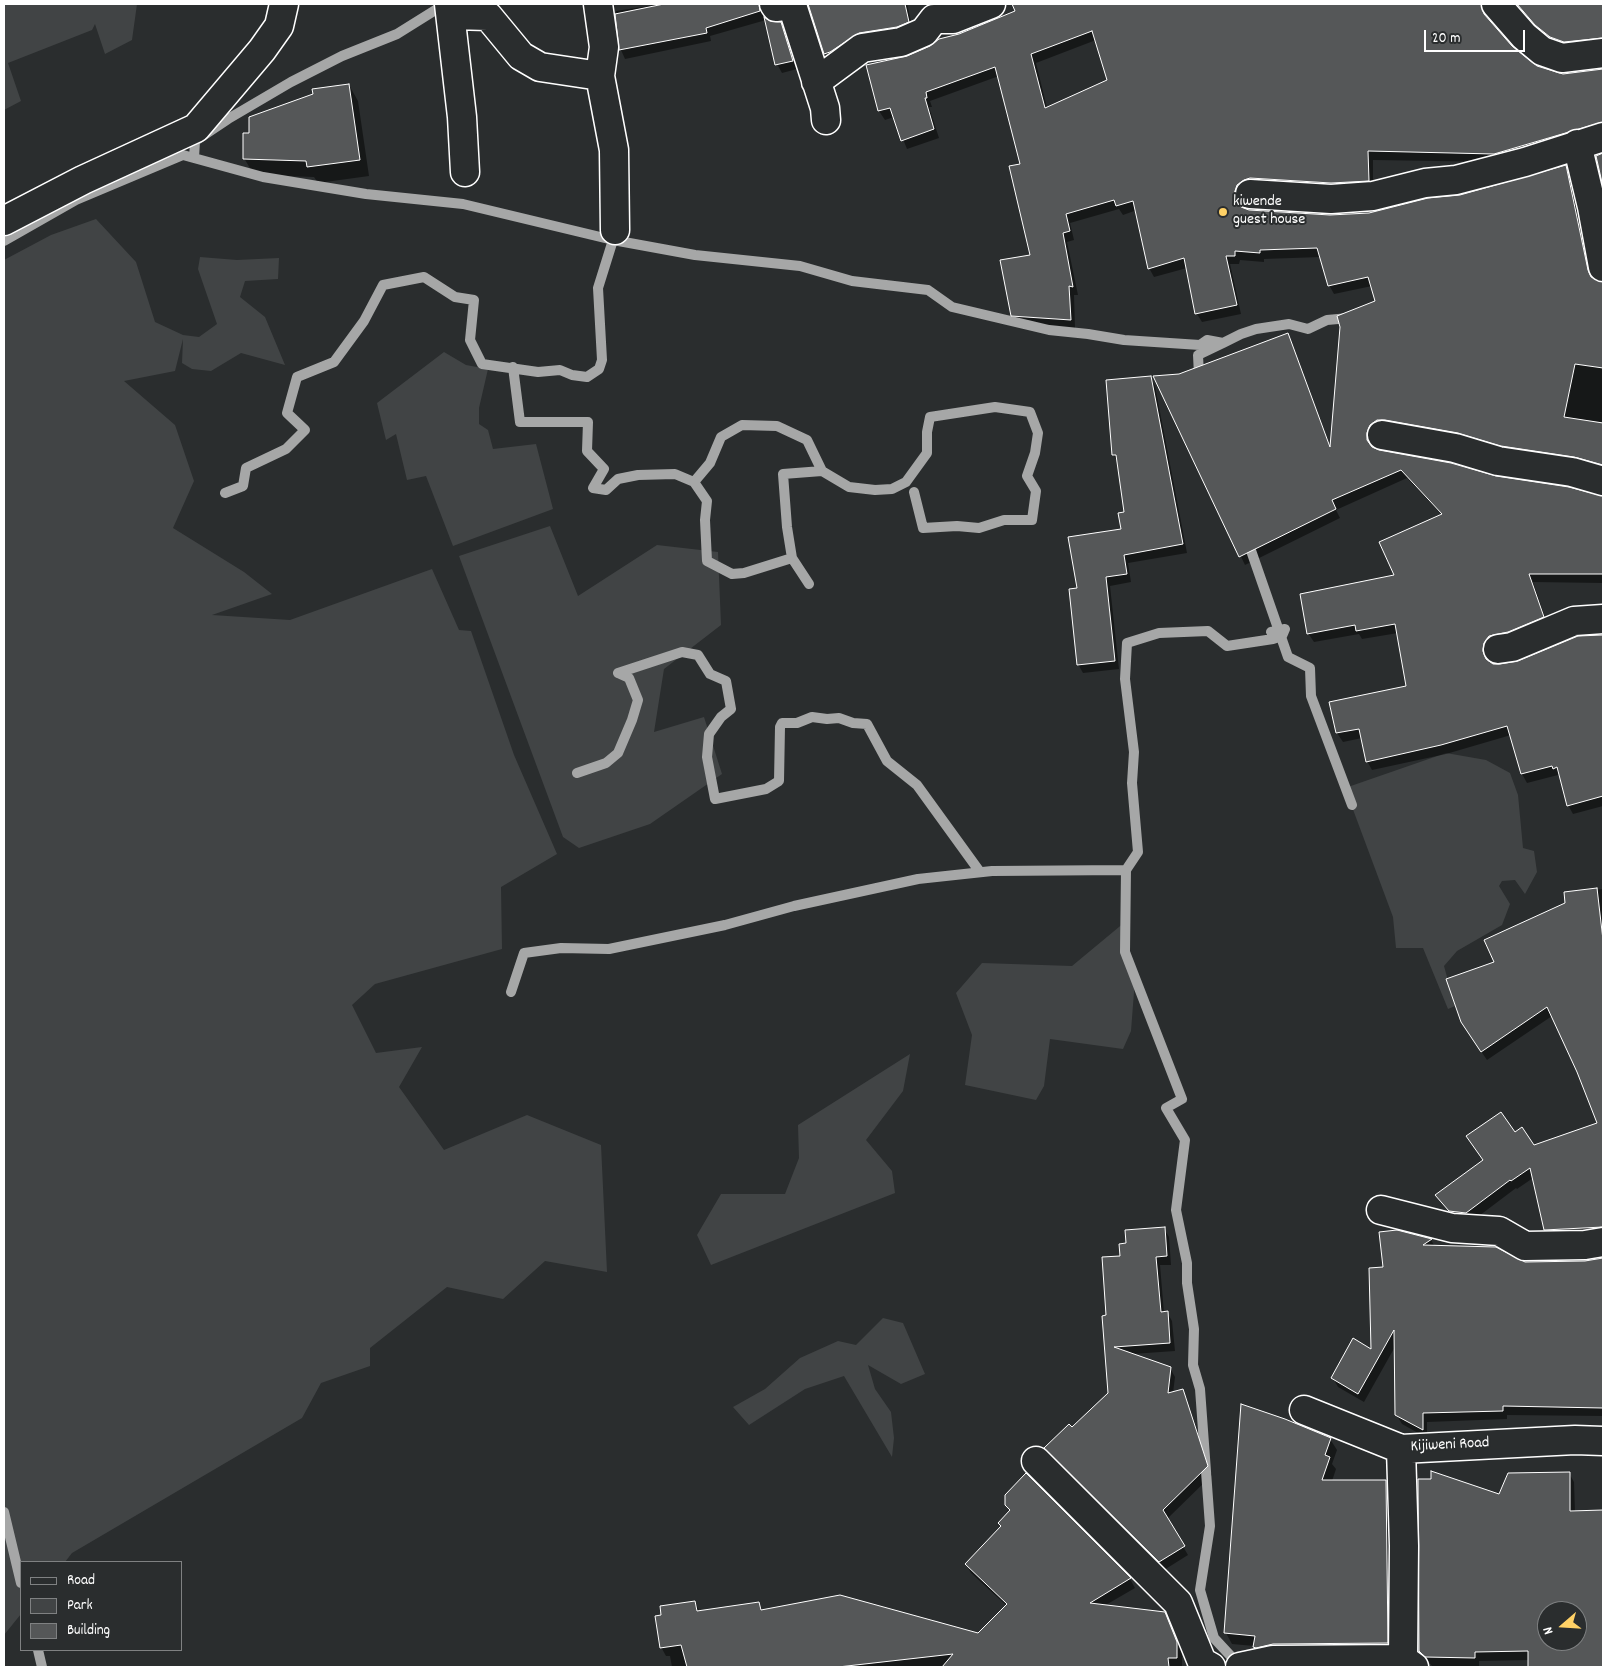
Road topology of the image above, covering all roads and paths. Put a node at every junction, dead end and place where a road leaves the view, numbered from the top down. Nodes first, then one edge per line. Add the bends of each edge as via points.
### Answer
1 (284, 4) edge
2 (598, 4) edge
3 (788, 4) edge
4 (991, 4) edge
5 (1496, 4) edge
6 (451, 9) edge
7 (930, 11) edge
8 (1603, 53) edge
9 (600, 76) junction
10 (816, 82) junction
11 (826, 120) dead end
12 (1603, 137) edge
13 (1577, 144) junction
14 (465, 172) dead end
15 (1250, 194) dead end
16 (4, 221) edge
17 (615, 230) dead end
18 (1603, 268) edge
19 (1382, 435) dead end
20 (1603, 481) edge
21 (1603, 620) edge
22 (1498, 649) dead end
23 (1381, 1210) dead end
24 (1603, 1242) edge
25 (1304, 1410) dead end
26 (1603, 1441) edge
27 (1401, 1449) junction
28 (1036, 1461) dead end
29 (1408, 1663) edge
30 (1211, 1667) edge
31 (1240, 1667) edge

1 - 16 street via 279,26 262,50 196,128 82,180
2 - 9 street via 604,47
3 - 10 street via 807,48
4 - 7 street via 953,19
5 - 8 street via 1542,51 1562,58
6 - 9 street via 488,16 521,56 540,67
6 - 14 street
7 - 10 street via 924,32 901,42 862,48
9 - 17 street via 614,150
10 - 11 street
12 - 13 street
13 - 15 street via 1456,180 1425,183 1373,196 1331,199
13 - 18 street
19 - 20 street
21 - 22 street via 1574,622 1512,648
23 - 24 street via 1452,1228 1499,1231 1525,1246
25 - 27 street, Kijiweni Road
26 - 27 street, Kijiweni Road
27 - 29 street
28 - 30 street via 1178,1603 1202,1662
29 - 31 street via 1273,1660

